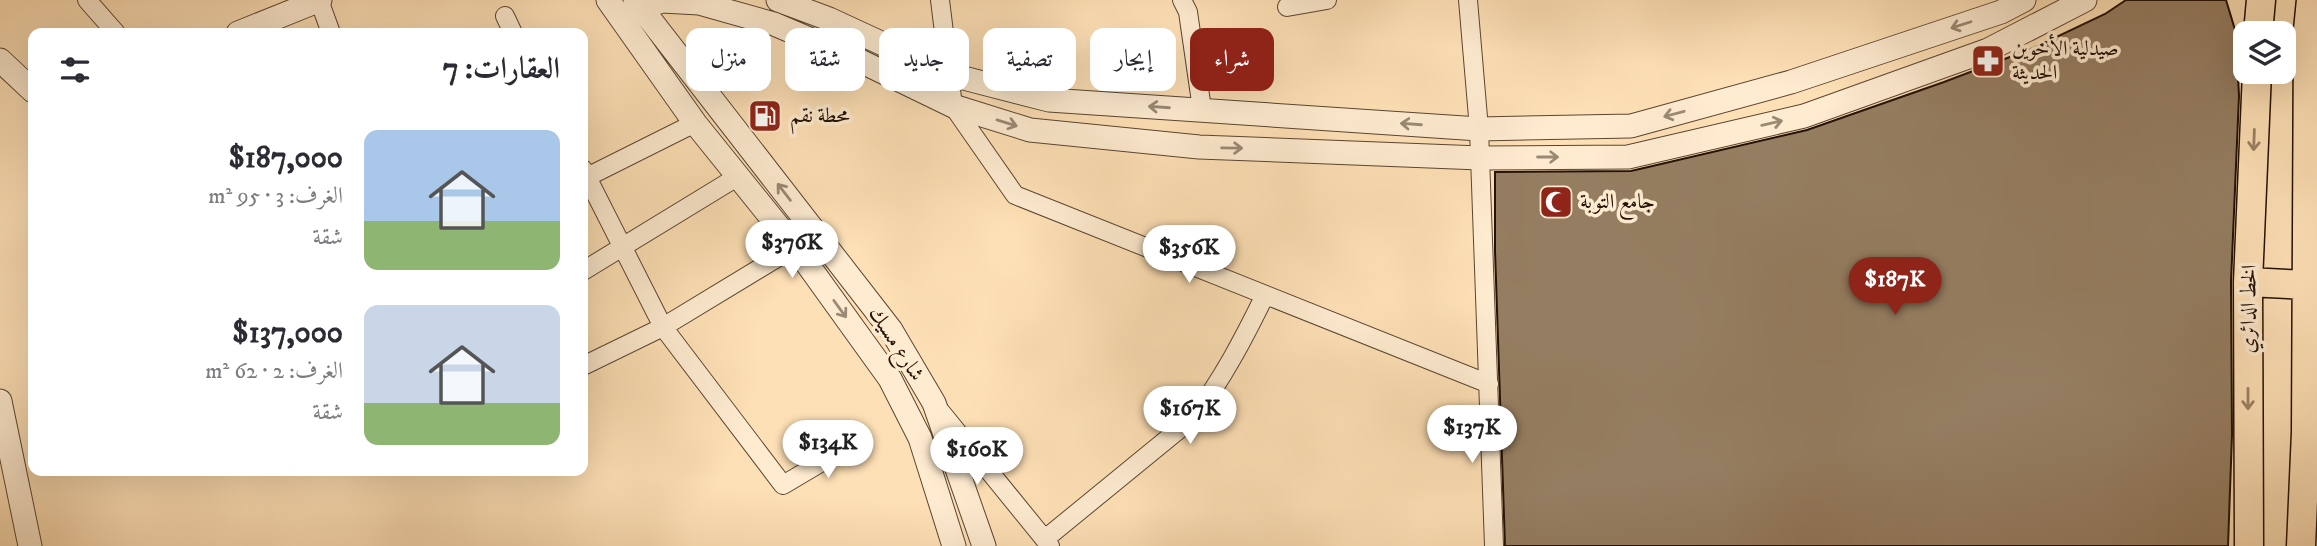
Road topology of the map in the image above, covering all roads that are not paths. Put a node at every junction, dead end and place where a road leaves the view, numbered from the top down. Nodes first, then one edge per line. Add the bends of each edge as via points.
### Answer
1 (87, 0) edge
2 (319, 0) edge
3 (608, 0) edge
4 (778, 0) edge
5 (940, 0) edge
6 (1182, 0) edge
7 (1327, 0) edge
8 (1468, 0) edge
9 (2024, 0) edge
10 (2085, 0) edge
11 (2311, 0) edge
12 (1287, 7) dead end
13 (633, 9) edge
14 (505, 16) dead end
15 (112, 28) edge
16 (250, 28) edge
17 (329, 28) edge
18 (511, 28) edge
19 (943, 28) edge
20 (879, 42) edge
21 (0, 60) edge
22 (969, 79) edge
23 (2256, 84) edge
24 (28, 86) edge
25 (951, 91) edge
26 (953, 106) junction
27 (1202, 109) junction
28 (695, 123) junction
29 (1479, 129) junction
30 (1480, 158) junction
31 (588, 173) edge
32 (737, 177) junction
33 (588, 182) edge
34 (623, 247) junction
35 (795, 247) junction
36 (588, 268) edge
37 (2248, 282) junction
38 (2306, 285) junction
39 (1265, 295) junction
40 (663, 327) junction
41 (588, 364) edge
42 (1489, 384) junction
43 (0, 401) edge
44 (934, 404) junction
45 (2311, 441) edge
46 (854, 443) dead end
47 (0, 463) edge
48 (1048, 543) edge
49 (16, 546) edge
50 (30, 546) edge
51 (954, 546) edge
52 (984, 546) edge
53 (1494, 546) edge
54 (2249, 546) edge
55 (2301, 546) edge

1 - 15 street
2 - 16 street
2 - 17 street
3 - 13 street, شارع مسيك
4 - 20 street
5 - 19 street
6 - 27 street via 1188,12
7 - 12 street
8 - 29 street
9 -> 29 street via 2001,12 1791,82 1631,126
30 -> 10 street via 1628,157 1804,116 1988,50
11 - 38 main road
13 - 26 street via 662,1 698,3 774,24
13 - 28 street, شارع مسيك
44 -> 13 street, شارع مسيك via 891,330
14 - 18 street
21 - 24 street
27 -> 22 street via 1049,100
23 -> 37 main road, الخط الدائري
25 - 26 street
26 -> 30 street via 1030,130 1199,147
26 - 39 street via 1015,195
29 -> 27 street
28 - 31 street
28 - 32 street, شارع مسيك
29 - 30 street
30 - 42 street
32 - 34 street
32 - 35 street, شارع مسيك
33 - 34 street
34 - 36 street
34 - 40 street
35 - 40 street
35 -> 51 street, شارع مسيك via 890,379 920,438
37 - 38 main road
37 -> 54 main road, الخط الدائري
38 - 45 main road
39 - 42 street
39 - 48 street via 1210,397 1193,418
40 - 41 street
40 - 46 street via 783,485
42 - 53 street
43 - 50 street
44 - 48 street
44 - 52 street, شارع مسيك
45 - 55 main road
47 - 49 street

